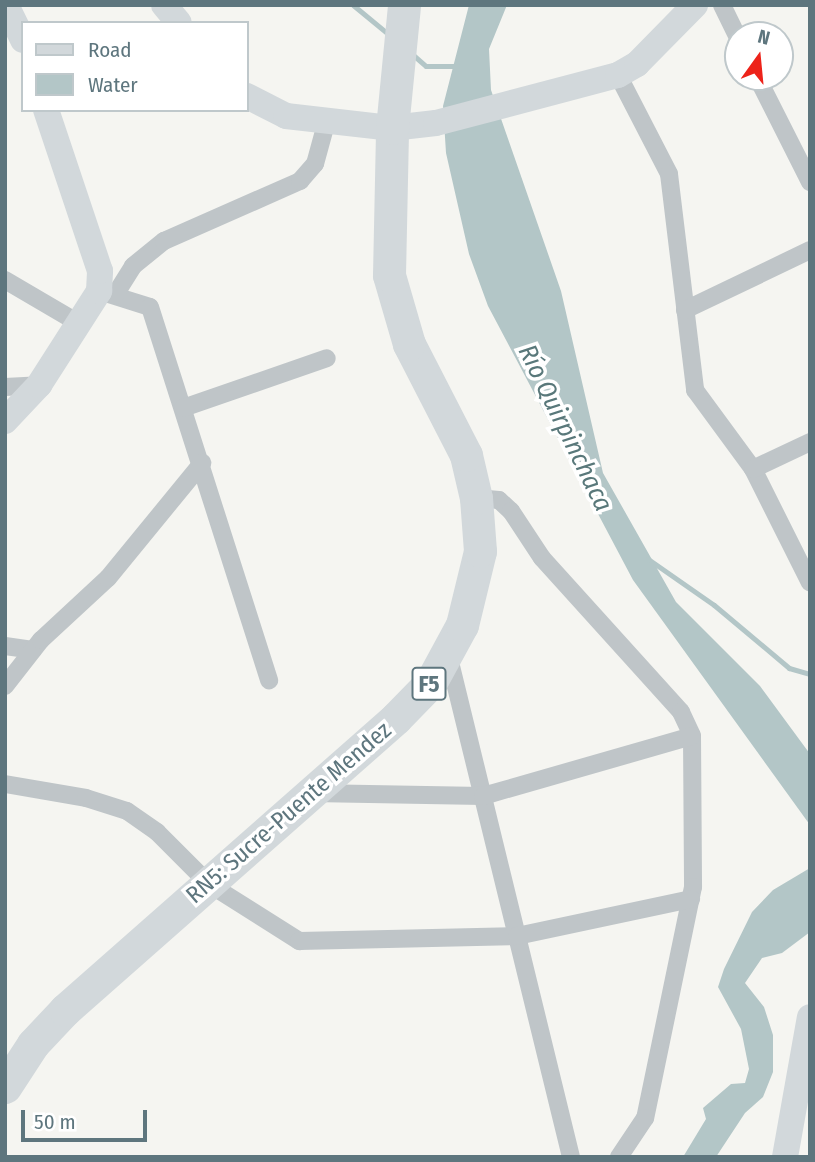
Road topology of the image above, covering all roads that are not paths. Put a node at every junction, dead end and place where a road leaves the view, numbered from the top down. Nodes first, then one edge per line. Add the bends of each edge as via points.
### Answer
1 (6, 5) edge
2 (164, 5) edge
3 (670, 5) edge
4 (695, 5) edge
5 (722, 5) edge
6 (403, 11) edge
7 (177, 21) edge
8 (730, 21) edge
9 (21, 36) edge
10 (618, 75) junction
11 (581, 82) junction
12 (764, 91) edge
13 (248, 97) edge
14 (47, 112) edge
15 (327, 120) junction
16 (391, 128) junction
17 (810, 182) edge
18 (810, 250) edge
19 (5, 280) edge
20 (107, 293) junction
21 (685, 310) junction
22 (80, 324) junction
23 (327, 358) dead end
24 (38, 385) junction
25 (5, 387) edge
26 (183, 408) junction
27 (5, 421) edge
28 (810, 442) edge
29 (202, 463) junction
30 (753, 468) junction
31 (476, 498) junction
32 (810, 583) edge
33 (5, 646) edge
34 (33, 650) junction
35 (449, 654) junction
36 (269, 681) dead end
37 (5, 686) edge
38 (692, 736) junction
39 (5, 784) edge
40 (312, 793) junction
41 (483, 796) junction
42 (209, 884) junction
43 (691, 900) junction
44 (517, 936) junction
45 (810, 1017) edge
46 (5, 1087) edge
47 (570, 1157) edge
48 (619, 1157) edge
49 (785, 1157) edge

1 - 9 street
2 - 7 street
3 - 11 street via 626,54
4 - 10 street via 637,64
5 - 8 street
6 - 16 highway, RN5: Sucre-Puente Mendez / F5
10 - 11 street
10 - 21 street via 669,174
11 - 16 street via 436,123
12 - 17 street
13 - 15 street via 286,116
14 - 20 street
15 - 16 street
15 - 20 street via 315,164 300,181 164,241
16 - 31 highway, RN5: Sucre-Puente Mendez / F5 via 386,236 395,306 466,455
18 - 21 street
19 - 22 street
20 - 22 street
20 - 26 street via 150,307
21 - 30 street via 695,390
22 - 24 street
23 - 26 street
24 - 25 street
24 - 27 street
26 - 29 street
28 - 30 street
29 - 34 street via 108,578
29 - 36 street
30 - 32 street
31 - 35 highway, RN5: Sucre-Puente Mendez / F5 via 480,551 474,585
31 - 38 street via 499,500 512,511 541,558 681,712
33 - 34 street
34 - 37 street
35 - 40 highway, RN5: Sucre-Puente Mendez / F5 via 431,682 396,718
35 - 41 street
38 - 41 street
38 - 43 street
39 - 42 street via 86,797 127,811 157,832
40 - 41 street
40 - 42 highway, RN5: Sucre-Puente Mendez / F5
41 - 44 street
42 - 44 street via 299,941
42 - 46 highway, RN5: Sucre-Puente Mendez / F5 via 65,1010 33,1044
43 - 44 street
43 - 48 street via 645,1118
44 - 47 street
45 - 49 street

